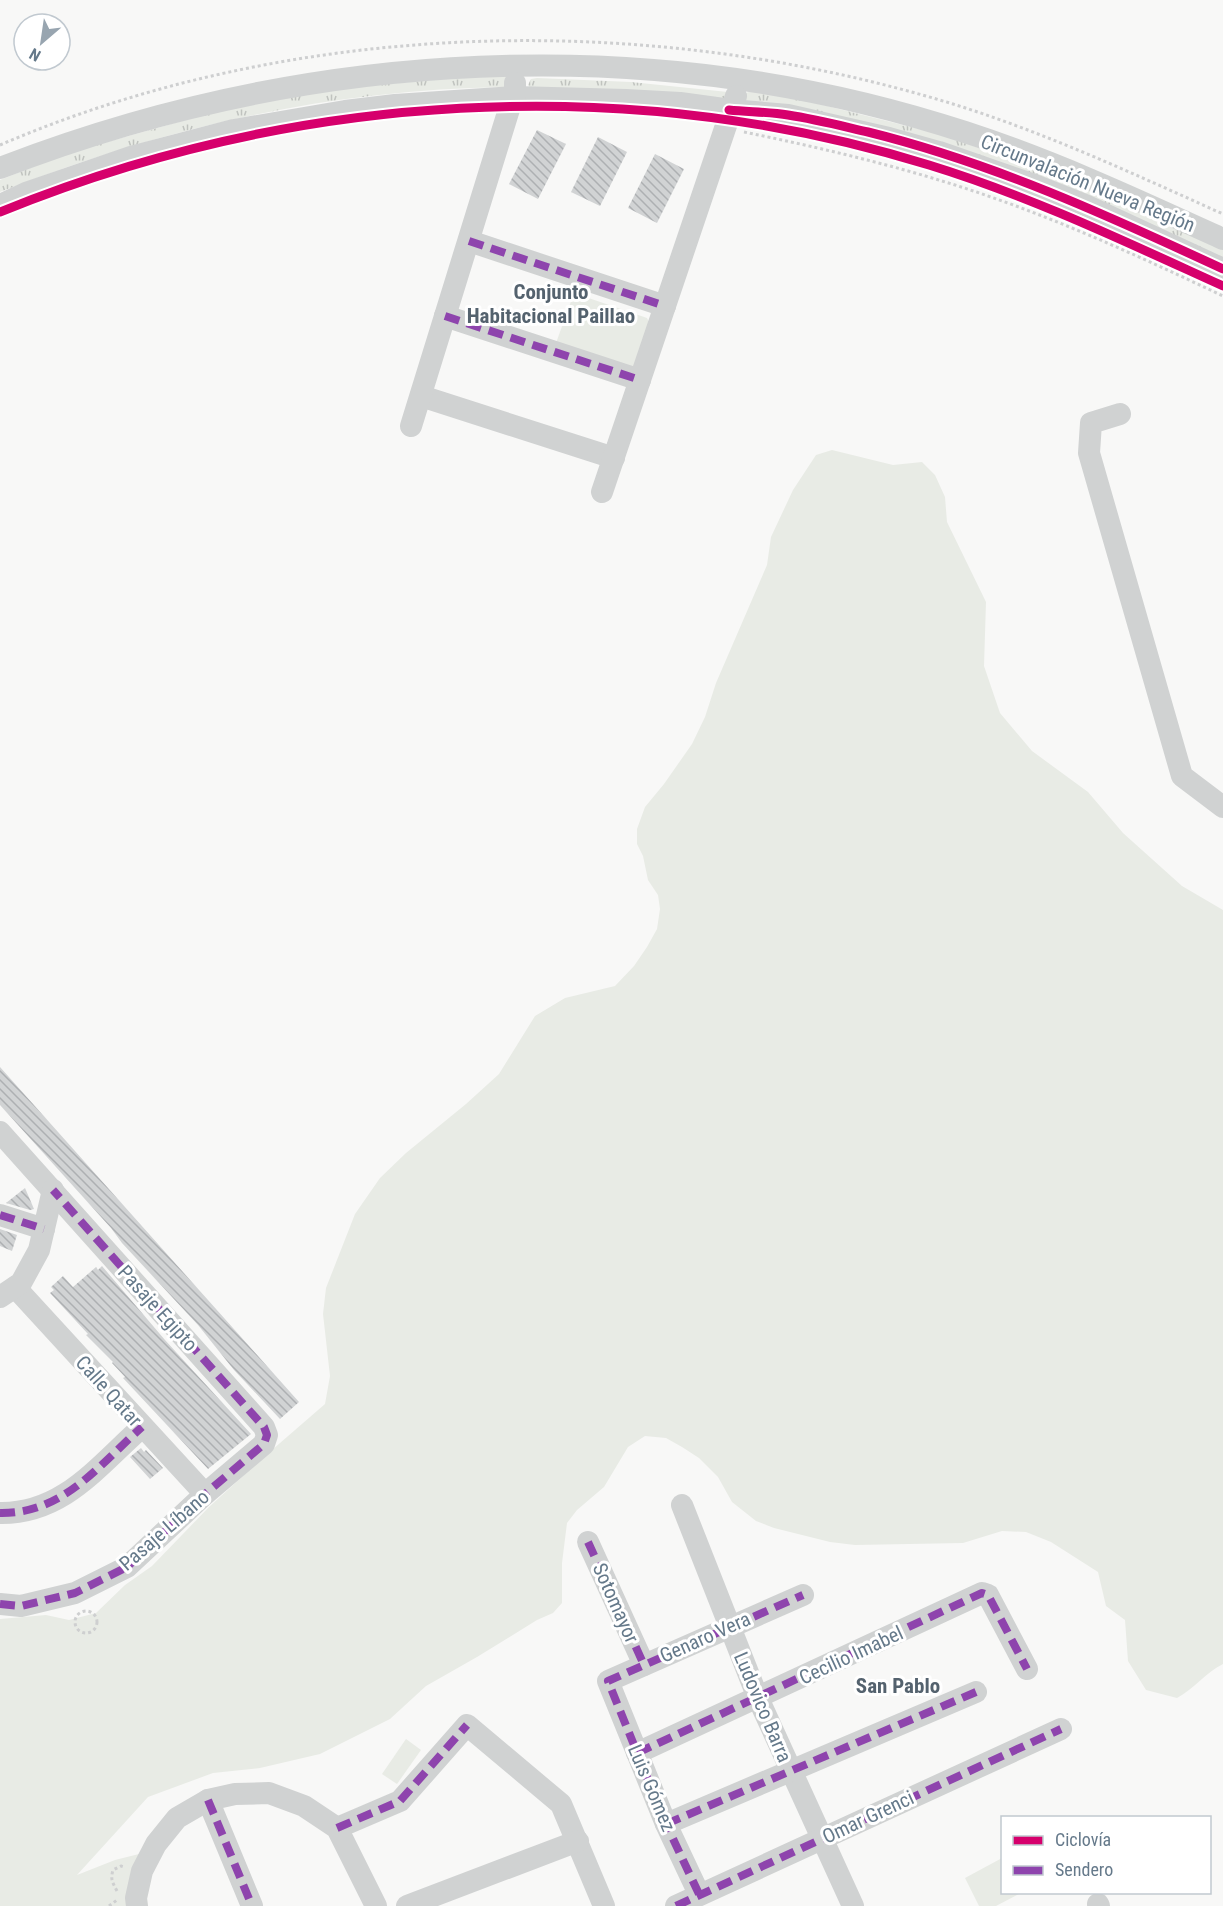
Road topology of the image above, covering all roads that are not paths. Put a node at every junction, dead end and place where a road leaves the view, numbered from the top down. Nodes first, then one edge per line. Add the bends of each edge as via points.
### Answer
1 (516, 66) junction
2 (741, 80) junction
3 (512, 101) junction
4 (728, 119) junction
5 (0, 168) edge
6 (0, 204) edge
7 (1223, 239) edge
8 (469, 241) junction
9 (1223, 269) edge
10 (665, 306) junction
11 (445, 316) junction
12 (640, 380) junction
13 (421, 396) junction
14 (1120, 414) dead end
15 (411, 426) dead end
16 (614, 458) junction
17 (602, 492) dead end
18 (1223, 807) edge
19 (0, 1132) edge
20 (53, 1190) junction
21 (0, 1215) edge
22 (44, 1229) junction
23 (7, 1292) edge
24 (264, 1427) joint
25 (142, 1428) junction
26 (205, 1494) junction
27 (682, 1505) dead end
28 (0, 1513) edge
29 (588, 1542) dead end
30 (803, 1595) dead end
31 (0, 1604) edge
32 (728, 1626) junction
33 (644, 1665) junction
34 (1027, 1669) dead end
35 (608, 1681) joint
36 (976, 1692) dead end
37 (758, 1698) junction
38 (1061, 1729) dead end
39 (637, 1753) junction
40 (791, 1771) junction
41 (208, 1800) junction
42 (666, 1824) junction
43 (337, 1828) junction
44 (822, 1838) junction
45 (578, 1841) junction
46 (699, 1894) junction
47 (137, 1906) edge
48 (252, 1906) edge
49 (375, 1906) edge
50 (408, 1906) edge
51 (604, 1906) edge
52 (676, 1906) edge
53 (853, 1906) edge

1 - 2 street, Circunvalación Nueva Región via 647,69
1 - 3 street
1 - 5 street, Circunvalación Nueva Región via 367,74 252,93 138,121
2 - 4 street
2 - 7 street, Circunvalación Nueva Región via 853,101 962,131 1069,170
3 - 4 street, Circunvalación Nueva Región via 669,102
3 - 6 street, Circunvalación Nueva Región via 394,105 234,130 131,157
3 - 8 street
4 - 9 street, Circunvalación Nueva Región via 788,115 939,152 1085,205
4 - 10 street
8 - 10 street
8 - 11 street
10 - 12 street
11 - 12 street
11 - 13 street
12 - 16 street
13 - 15 street
13 - 16 street
14 - 18 street via 1091,423 1089,453 1182,776
16 - 17 street
19 - 20 street, Pasaje Egipto
20 - 22 street
20 - 24 street, Pasaje Egipto
21 - 22 street
22 - 23 street via 39,1250 21,1282
23 - 25 street, Calle Qatar
24 - 26 street, Pasaje Líbano via 264,1444
25 - 26 street, Calle Qatar
25 - 28 street via 60,1499 29,1511
26 - 31 street, Pasaje Líbano via 127,1567 75,1593 21,1606
27 - 32 street, Ludovico Barra
29 - 33 street, Sotomayor
30 - 32 street, Genaro Vera
32 - 33 street, Genaro Vera
32 - 37 street, Ludovico Barra
33 - 35 street, Genaro Vera
34 - 37 street, Cecilio Imabel via 988,1594 982,1593
35 - 39 street, Luis Gómez
36 - 40 street
37 - 39 street, Cecilio Imabel
37 - 40 street, Ludovico Barra
38 - 44 street, Omar Grenci
39 - 42 street, Luis Gómez
40 - 42 street
40 - 44 street, Ludovico Barra
41 - 43 street via 269,1793 304,1806
41 - 47 street via 177,1818 156,1844 142,1871
41 - 48 street
42 - 46 street, Luis Gómez
43 - 45 street via 400,1801 467,1725 561,1804
43 - 49 street
44 - 46 street, Omar Grenci
44 - 53 street, Ludovico Barra
45 - 50 street
45 - 51 street
46 - 52 street, Omar Grenci

